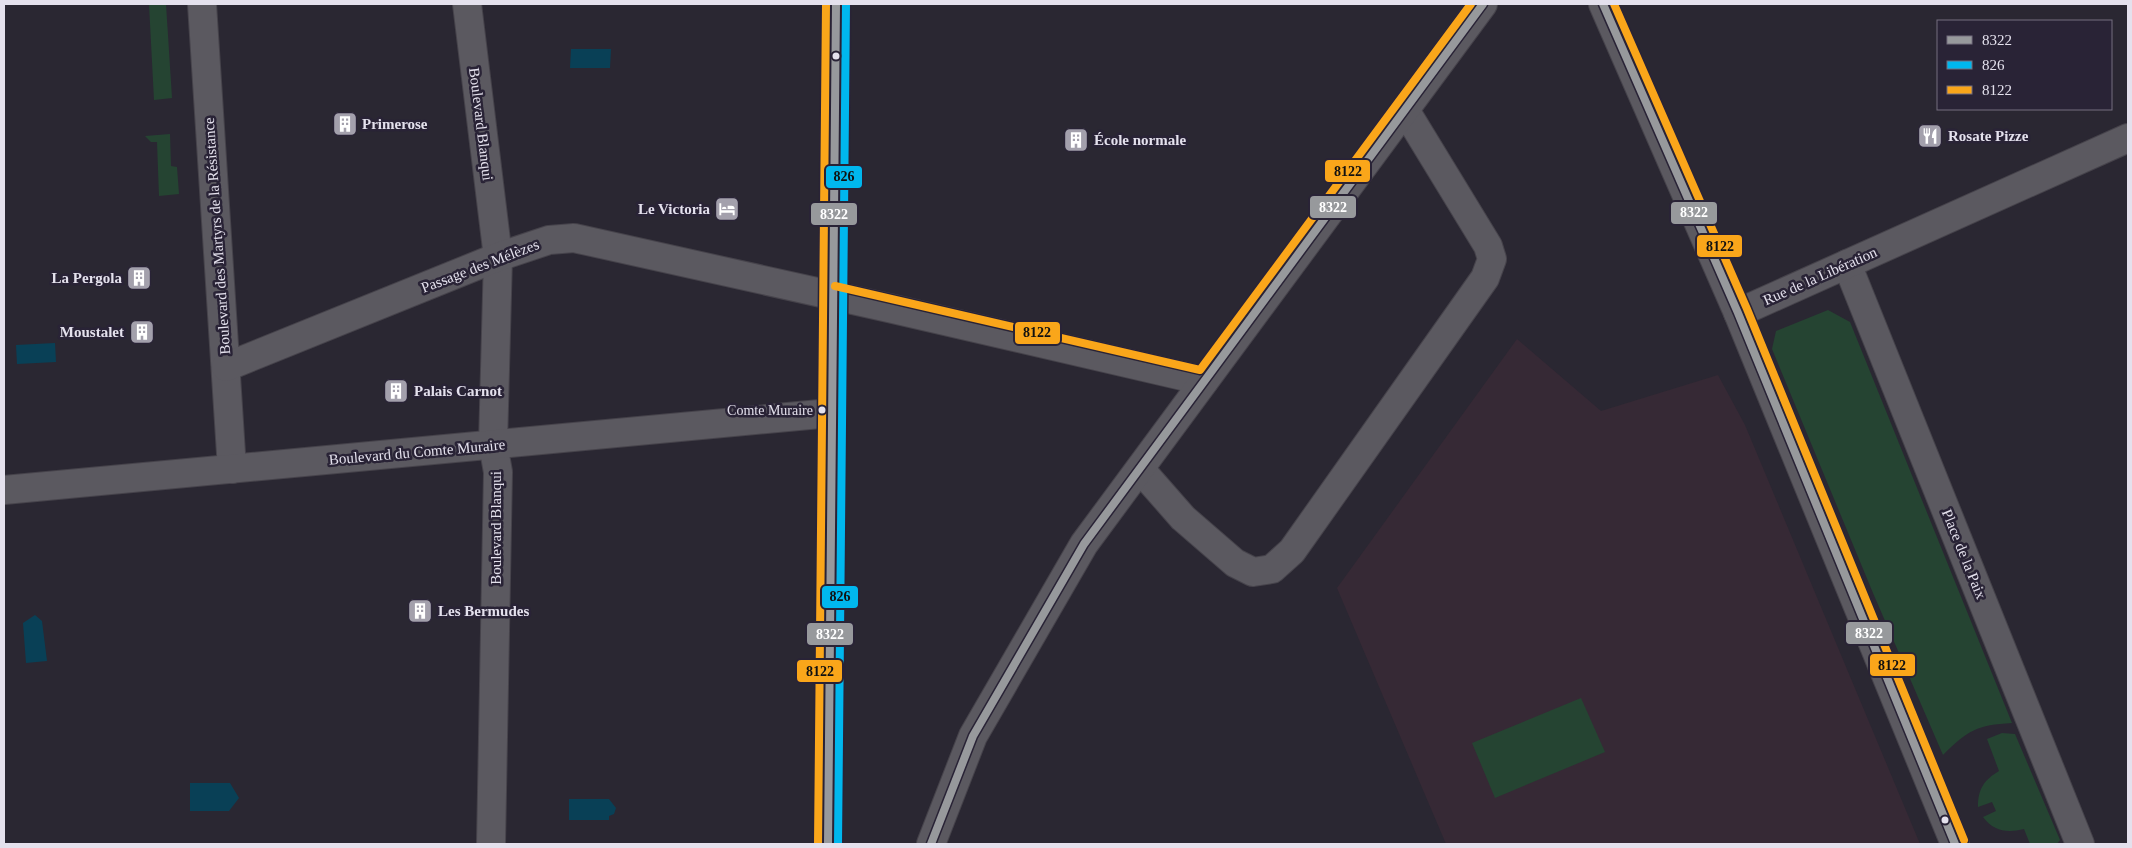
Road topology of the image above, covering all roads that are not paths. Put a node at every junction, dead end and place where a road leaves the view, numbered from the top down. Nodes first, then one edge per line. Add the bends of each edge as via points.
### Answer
1 (202, 4) edge
2 (466, 4) edge
3 (836, 4) edge
4 (1484, 4) edge
5 (1603, 4) edge
6 (1405, 110) junction
7 (2128, 138) edge
8 (498, 257) junction
9 (1847, 264) junction
10 (833, 296) junction
11 (1738, 313) junction
12 (226, 367) junction
13 (1204, 381) junction
14 (831, 413) junction
15 (493, 444) junction
16 (232, 469) junction
17 (1140, 469) junction
18 (4, 490) edge
19 (492, 844) edge
20 (828, 844) edge
21 (931, 844) edge
22 (1954, 844) edge
23 (2080, 844) edge

1 - 12 street, Boulevard des Martyrs de la Résistance
2 - 8 street, Boulevard Blanqui
3 - 10 main road
4 - 6 street
5 - 11 street
6 - 13 street
6 - 17 street via 1488,246 1492,260 1485,278 1292,551 1272,569 1253,572 1241,566 1182,518
7 - 9 street, Rue de la Libération
8 - 10 street, Passage des Mélèzes via 549,240 574,238
8 - 12 street, Passage des Mélèzes
8 - 15 street, Boulevard Blanqui
9 - 11 street, Rue de la Libération
9 - 23 street, Place de la Paix
10 - 13 street, Passage des Mélèzes
10 - 14 main road
11 - 22 street
12 - 16 street, Boulevard des Martyrs de la Résistance
13 - 17 street
14 - 15 street, Boulevard du Comte Muraire
14 - 20 main road
15 - 16 street, Boulevard du Comte Muraire
15 - 19 street, Boulevard Blanqui via 498,472
16 - 18 street, Boulevard du Comte Muraire
17 - 21 street via 1084,544 973,736

